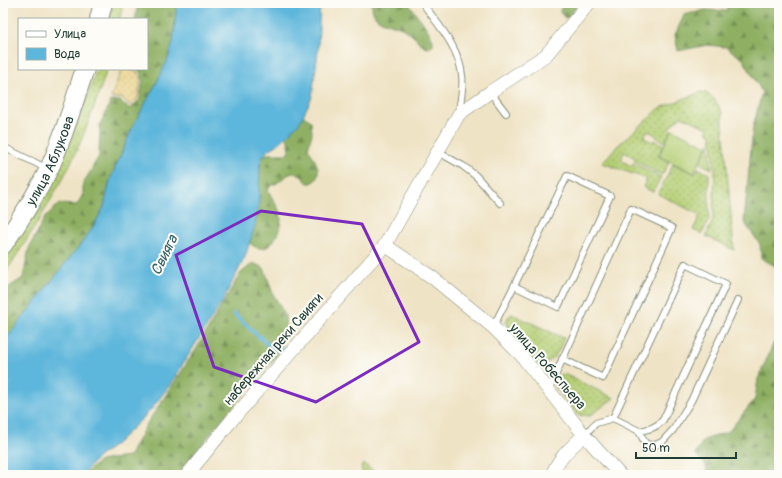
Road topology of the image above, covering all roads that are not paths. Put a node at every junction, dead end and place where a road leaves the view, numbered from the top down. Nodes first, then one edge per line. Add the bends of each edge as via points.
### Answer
1 (103, 3) edge
2 (589, 3) edge
3 (424, 5) dead end
4 (99, 18) edge
5 (85, 70) edge
6 (490, 92) junction
7 (506, 113) dead end
8 (459, 114) junction
9 (3, 147) edge
10 (438, 152) junction
11 (48, 170) junction
12 (500, 203) dead end
13 (3, 245) edge
14 (384, 245) junction
15 (514, 286) junction
16 (738, 300) dead end
17 (493, 327) junction
18 (562, 358) junction
19 (549, 389) junction
20 (613, 418) junction
21 (639, 431) junction
22 (584, 435) junction
23 (187, 475) edge
24 (552, 475) edge
25 (620, 475) edge

1 - 4 street
2 - 6 street via 546,55
3 - 8 lane via 452,44 459,59 463,77
5 - 11 street, улица Аблукова
6 - 7 lane
6 - 8 street
8 - 10 street, набережная реки Свияги
9 - 11 lane
10 - 12 lane via 476,176
10 - 14 street, набережная реки Свияги
11 - 13 street, улица Аблукова
14 - 17 street, улица Робеспьера via 433,278
14 - 23 street, набережная реки Свияги
15 - 15 lane via 566,176 610,196 558,307
15 - 17 lane
16 - 21 lane via 691,401 673,430 662,442 653,446 645,443
17 - 19 street, улица Робеспьера via 521,355
18 - 18 lane via 631,208 672,228 603,378
18 - 19 lane
19 - 22 street, улица Робеспьера
20 - 21 lane
20 - 21 lane via 685,264 726,284 663,420 652,429
20 - 22 lane via 596,423
22 - 24 street via 555,466
22 - 25 street, улица Робеспьера

